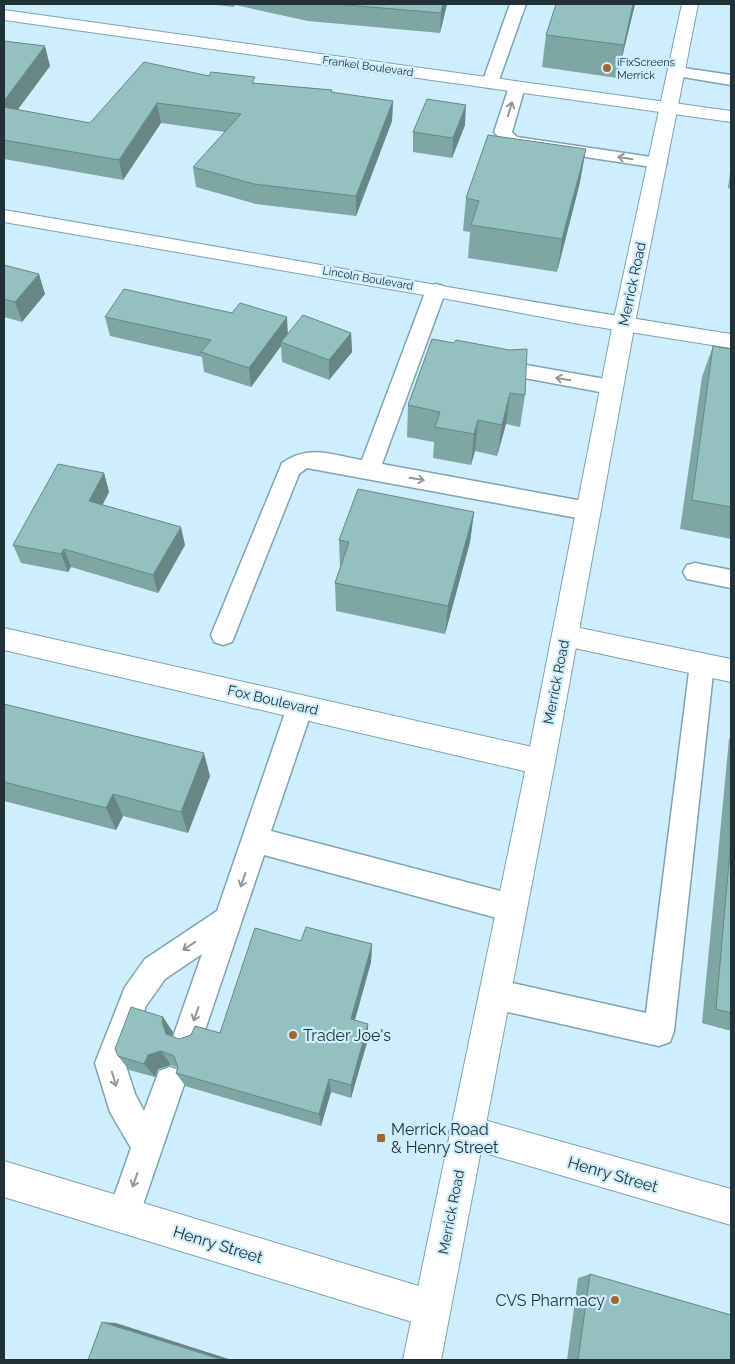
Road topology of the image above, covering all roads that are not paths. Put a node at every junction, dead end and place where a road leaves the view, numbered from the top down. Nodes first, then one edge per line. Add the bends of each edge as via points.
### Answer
1 (518, 4) edge
2 (690, 4) edge
3 (4, 15) edge
4 (677, 72) junction
5 (731, 80) edge
6 (490, 83) junction
7 (517, 87) junction
8 (670, 108) junction
9 (731, 117) edge
10 (658, 163) junction
11 (4, 216) edge
12 (436, 290) junction
13 (624, 323) junction
14 (731, 341) edge
15 (470, 362) edge
16 (611, 388) junction
17 (369, 470) junction
18 (588, 511) junction
19 (695, 572) dead end
20 (731, 579) edge
21 (223, 635) dead end
22 (565, 636) junction
23 (4, 639) edge
24 (702, 664) junction
25 (731, 670) edge
26 (300, 707) junction
27 (541, 762) junction
28 (256, 840) junction
29 (512, 908) junction
30 (229, 919) junction
31 (495, 994) junction
32 (188, 1037) edge
33 (170, 1082) edge
34 (466, 1132) junction
35 (147, 1145) junction
36 (5, 1182) edge
37 (731, 1207) edge
38 (123, 1216) junction
39 (432, 1310) junction
40 (422, 1360) edge

1 - 6 lane
2 - 4 street, Merrick Road
3 - 6 street, Frankel Boulevard
4 - 5 lane
4 - 8 street, Merrick Road
6 - 7 street, Frankel Boulevard
7 - 8 street, Frankel Boulevard
10 -> 7 lane via 512,141 503,132
8 - 9 street, Frankel Boulevard
8 - 10 street, Merrick Road
10 - 13 street, Merrick Road
11 - 12 street, Lincoln Boulevard
12 - 13 street, Lincoln Boulevard
12 - 17 lane via 422,353
13 - 14 street, Lincoln Boulevard
13 - 16 street, Merrick Road
16 -> 15 lane
16 - 18 street, Merrick Road
17 -> 18 lane
17 - 21 lane via 317,460 303,460 290,469
18 - 22 street, Merrick Road
19 - 20 lane
22 - 24 street
22 - 27 street, Merrick Road
23 - 26 street, Fox Boulevard
24 - 25 street
24 - 31 lane via 659,1031
26 - 27 street, Fox Boulevard
26 - 28 lane
27 - 29 street, Merrick Road
28 - 29 lane
28 -> 30 lane
29 - 31 street, Merrick Road
30 -> 32 lane
30 -> 35 lane via 155,969 135,997 110,1063 121,1101
31 - 34 street, Merrick Road
33 - 35 lane
34 - 37 street, Henry Street
34 - 39 street, Merrick Road
35 -> 38 lane
36 - 38 street, Henry Street
38 - 39 street, Henry Street
39 - 40 street, Merrick Road

